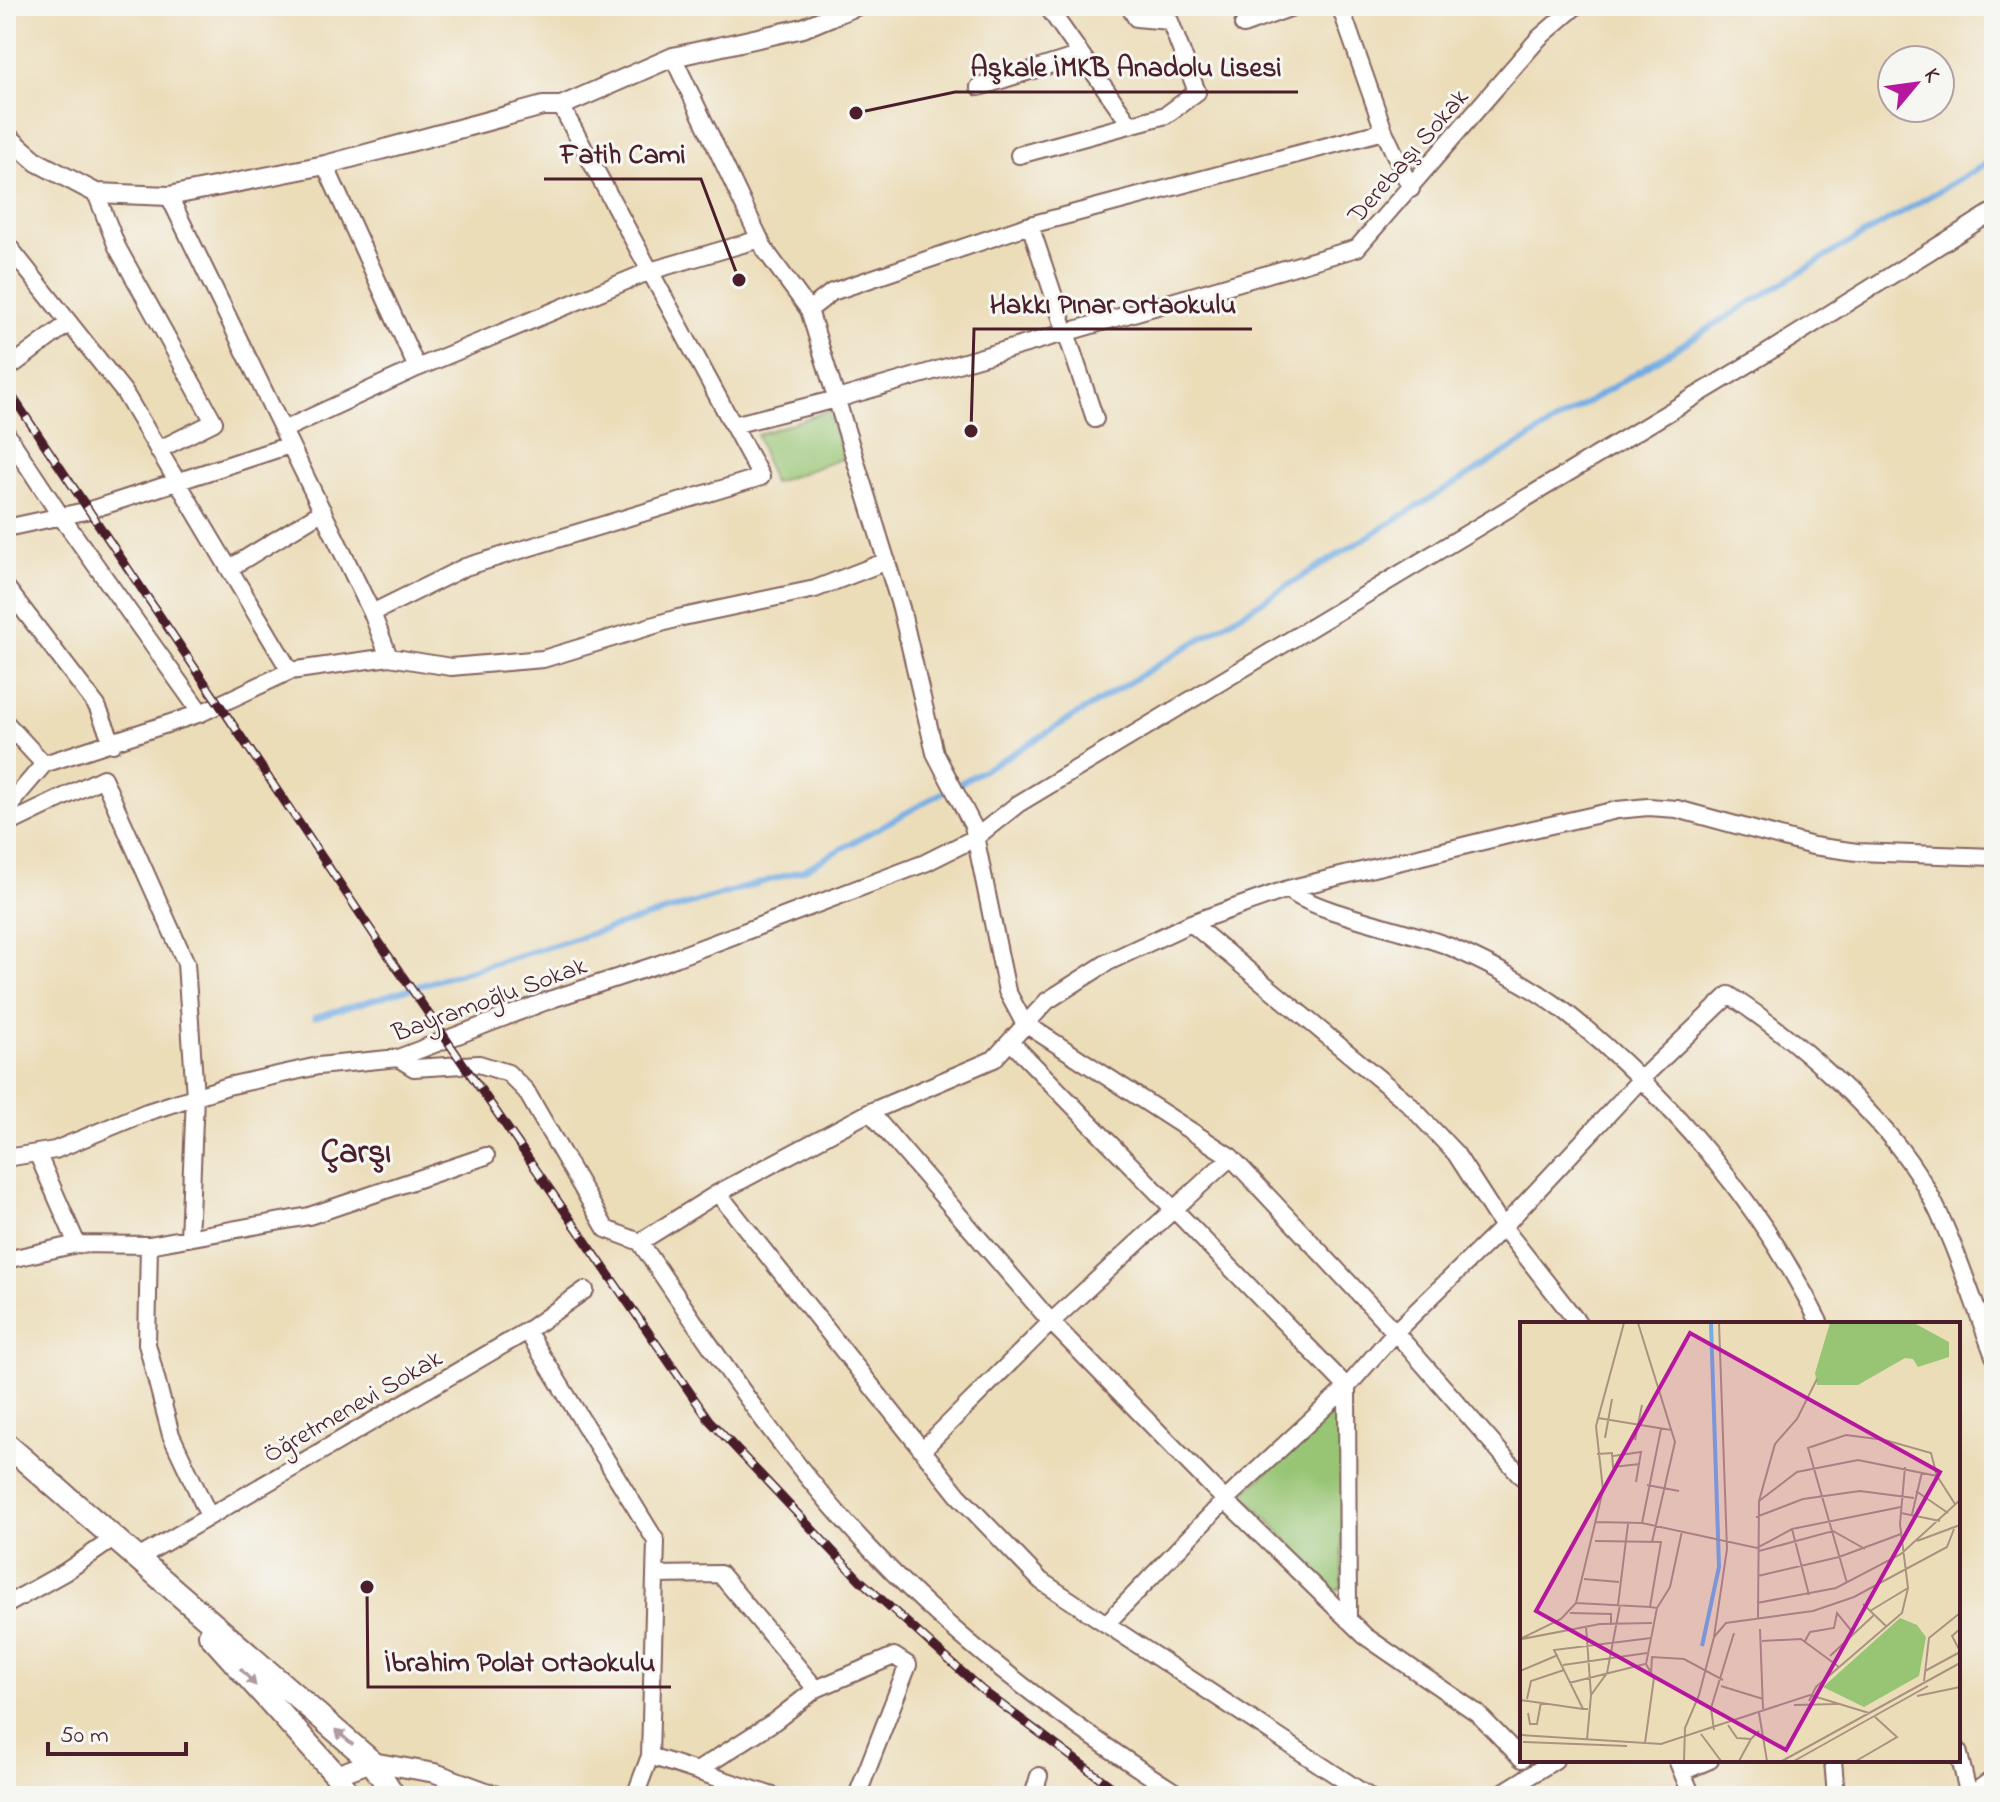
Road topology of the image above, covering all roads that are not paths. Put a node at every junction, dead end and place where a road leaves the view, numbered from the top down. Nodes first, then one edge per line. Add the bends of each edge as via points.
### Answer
1 (856, 6) edge
2 (1047, 6) edge
3 (1129, 6) edge
4 (1295, 6) edge
5 (1340, 6) edge
6 (1576, 6) edge
7 (1243, 25) dead end
8 (1081, 55) junction
9 (673, 57) junction
10 (979, 87) dead end
11 (561, 106) junction
12 (1130, 124) junction
13 (1384, 131) junction
14 (6, 135) edge
15 (1019, 155) dead end
16 (325, 165) junction
17 (1411, 189) junction
18 (96, 193) junction
19 (169, 196) junction
20 (1994, 211) edge
21 (1030, 225) junction
22 (760, 239) junction
23 (6, 243) edge
24 (650, 271) junction
25 (809, 310) junction
26 (69, 323) junction
27 (1069, 331) junction
28 (417, 368) junction
29 (6, 370) edge
30 (837, 399) junction
31 (1095, 419) dead end
32 (733, 425) junction
33 (6, 433) edge
34 (287, 437) junction
35 (158, 450) junction
36 (177, 483) junction
37 (323, 511) junction
38 (60, 515) junction
39 (6, 528) edge
40 (887, 561) junction
41 (230, 568) junction
42 (6, 587) edge
43 (372, 613) junction
44 (389, 657) junction
45 (290, 671) junction
46 (201, 713) junction
47 (6, 723) edge
48 (113, 744) junction
49 (44, 764) junction
50 (6, 823) edge
51 (974, 832) junction
52 (1994, 857) edge
53 (1288, 889) junction
54 (1191, 923) junction
55 (1024, 1023) junction
56 (1012, 1043) junction
57 (398, 1058) junction
58 (1640, 1080) junction
59 (195, 1096) junction
60 (870, 1112) junction
61 (38, 1155) junction
62 (486, 1156) dead end
63 (1231, 1157) junction
64 (6, 1158) edge
65 (718, 1193) junction
66 (1173, 1212) junction
67 (1503, 1227) junction
68 (189, 1238) junction
69 (640, 1242) junction
70 (77, 1244) junction
71 (149, 1245) junction
72 (6, 1260) edge
73 (585, 1290) dead end
74 (1051, 1322) junction
75 (1577, 1322) edge
76 (1819, 1322) edge
77 (527, 1331) junction
78 (1395, 1332) junction
79 (1994, 1356) edge
80 (1347, 1387) junction
81 (6, 1444) edge
82 (922, 1450) junction
83 (1520, 1475) edge
84 (1225, 1500) junction
85 (209, 1516) junction
86 (116, 1537) junction
87 (140, 1557) junction
88 (655, 1575) junction
89 (6, 1589) edge
90 (24, 1596) junction
91 (6, 1605) edge
92 (1348, 1620) junction
93 (1106, 1624) junction
94 (816, 1689) junction
95 (650, 1756) junction
96 (1520, 1757) edge
97 (1960, 1758) edge
98 (372, 1762) junction
99 (1700, 1762) edge
100 (1833, 1762) edge
101 (1527, 1764) edge
102 (1679, 1766) edge
103 (697, 1771) junction
104 (336, 1775) junction
105 (1039, 1776) dead end
106 (1994, 1778) edge
107 (350, 1796) edge
108 (394, 1796) edge
109 (497, 1796) edge
110 (635, 1796) edge
111 (773, 1796) edge
112 (857, 1796) edge
113 (1033, 1796) edge
114 (1181, 1796) edge
115 (1368, 1796) edge
116 (1497, 1796) edge
117 (1692, 1796) edge
118 (1836, 1796) edge
119 (1969, 1796) edge

1 - 9 street via 803,28
2 - 8 street
3 - 12 street via 1136,18 1170,21 1197,92 1166,115
4 - 7 street
5 - 13 street
6 - 17 street, Derebaşı Sokak via 1539,38
8 - 10 street
8 - 12 street
9 - 11 street
9 - 22 street
11 - 16 street via 543,106
11 - 24 street
12 - 15 street
13 - 17 street
13 - 21 street
14 - 18 street via 37,162
16 - 19 street
16 - 28 street
17 - 27 street, Derebaşı Sokak via 1357,248
18 - 19 street
18 - 35 street via 117,247 214,422
19 - 34 street
20 - 51 street, Bayramoğlu Sokak
21 - 25 street via 832,292
21 - 27 street
22 - 24 street
22 - 25 street
23 - 26 street
24 - 28 street
24 - 32 street
25 - 30 street
26 - 29 street
26 - 35 street via 124,392
27 - 30 street, Derebaşı Sokak
27 - 31 street
28 - 34 street
30 - 32 street, Derebaşı Sokak
30 - 40 street
32 - 43 street via 761,477 465,567
33 - 38 street
34 - 36 street
34 - 37 street
35 - 36 street
36 - 38 street
36 - 41 street
37 - 41 street
37 - 43 street
38 - 39 street
38 - 46 street
40 - 44 street via 815,589 678,618 543,659 451,667
40 - 51 street via 935,753
41 - 45 street
42 - 48 street via 97,706
43 - 44 street
44 - 45 street
45 - 46 street
46 - 48 street
47 - 49 street
48 - 49 street
49 - 50 street via 15,798
50 - 59 street via 103,778 186,963
51 - 55 street via 1007,991
51 - 57 street, Bayramoğlu Sokak via 925,863
52 - 53 street via 1813,846 1677,809 1648,807 1520,832
53 - 54 street
53 - 58 street via 1312,903 1447,945 1492,966 1564,1011
54 - 55 street via 1077,980
54 - 67 street via 1407,1102 1456,1154
55 - 56 street
55 - 63 street
56 - 60 street via 975,1069
56 - 66 street
57 - 59 street, Bayramoğlu Sokak via 318,1066
57 - 69 street via 414,1068 479,1064 508,1073 526,1091 606,1229
58 - 67 street
58 - 76 street via 1746,1203
58 - 79 street via 1729,995 1770,1024 1881,1127 1915,1170 1935,1206
59 - 61 street, Bayramoğlu Sokak
59 - 68 street
60 - 65 street
60 - 74 street
61 - 64 street, Bayramoğlu Sokak
61 - 70 street
62 - 68 street via 309,1216
63 - 66 street
63 - 78 street
65 - 69 street
65 - 82 street
66 - 74 street
66 - 80 street
67 - 75 street
67 - 78 street
68 - 71 street
69 - 114 street via 779,1439 876,1556 1048,1705
70 - 71 street
70 - 72 street
71 - 85 street via 147,1344 171,1435
73 - 77 street, Öğretmenevi Sokak
74 - 82 street
74 - 84 street
77 - 85 street, Öğretmenevi Sokak
77 - 88 street via 656,1541
78 - 80 street
78 - 83 street
80 - 84 street
80 - 92 street
81 - 86 main road
82 - 93 street via 1041,1581
84 - 92 street
84 - 93 street
85 - 87 street, Öğretmenevi Sokak
86 - 87 main road
86 - 90 street
98 -> 87 main road
87 -> 104 main road
88 - 94 street via 720,1574
88 - 95 street
89 - 90 street
90 - 91 street
92 - 96 street via 1477,1713
93 - 115 street
94 - 103 street
94 - 112 street via 894,1656 908,1665
95 - 103 street
95 - 110 street
97 - 119 street
98 - 104 street
98 - 108 main road
98 - 109 street via 435,1773
99 - 102 street
100 - 118 street
101 - 116 street
102 - 117 street
103 - 111 street
104 - 107 main road
105 - 113 street
106 - 119 street

